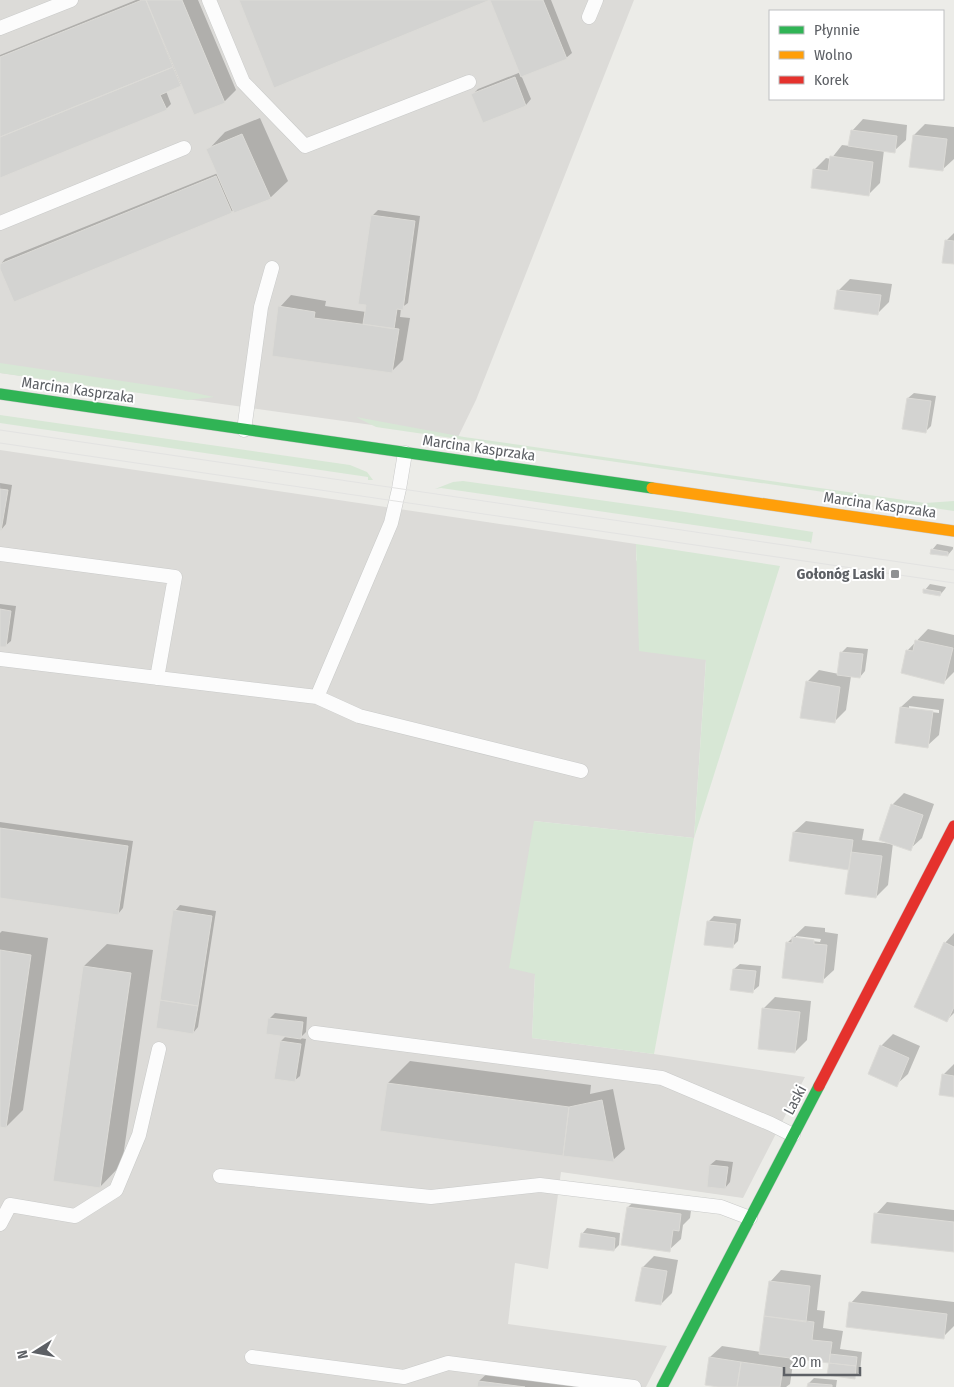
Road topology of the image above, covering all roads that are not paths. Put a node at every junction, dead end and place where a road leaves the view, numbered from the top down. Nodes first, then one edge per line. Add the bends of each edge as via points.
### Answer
1 (70, 0) edge
2 (210, 0) edge
3 (596, 0) edge
4 (589, 17) dead end
5 (0, 28) edge
6 (468, 82) dead end
7 (184, 148) dead end
8 (0, 223) edge
9 (272, 268) dead end
10 (0, 394) edge
11 (244, 430) junction
12 (405, 453) junction
13 (954, 531) edge
14 (0, 554) edge
15 (0, 659) edge
16 (157, 678) junction
17 (316, 697) junction
18 (581, 771) dead end
19 (954, 826) edge
20 (315, 1033) dead end
21 (159, 1049) dead end
22 (793, 1135) junction
23 (220, 1176) dead end
24 (750, 1218) junction
25 (0, 1224) edge
26 (252, 1357) dead end
27 (634, 1387) edge
28 (662, 1387) edge

1 - 5 lane
2 - 6 lane via 244,82 305,146
3 - 4 lane
7 - 8 lane
9 - 11 lane via 261,307
10 - 11 street, Marcina Kasprzaka
11 - 12 street, Marcina Kasprzaka
12 - 13 street, Marcina Kasprzaka
12 - 17 lane via 391,523
14 - 16 lane via 176,577
15 - 16 lane
16 - 17 lane
17 - 18 lane via 359,716
19 - 22 street, Laski
20 - 22 lane via 662,1078
21 - 25 lane via 139,1135 116,1190 75,1216 10,1205
22 - 24 street, Laski
23 - 24 lane via 431,1197 540,1185 720,1207
24 - 28 street, Laski
26 - 27 lane via 404,1377 448,1363

